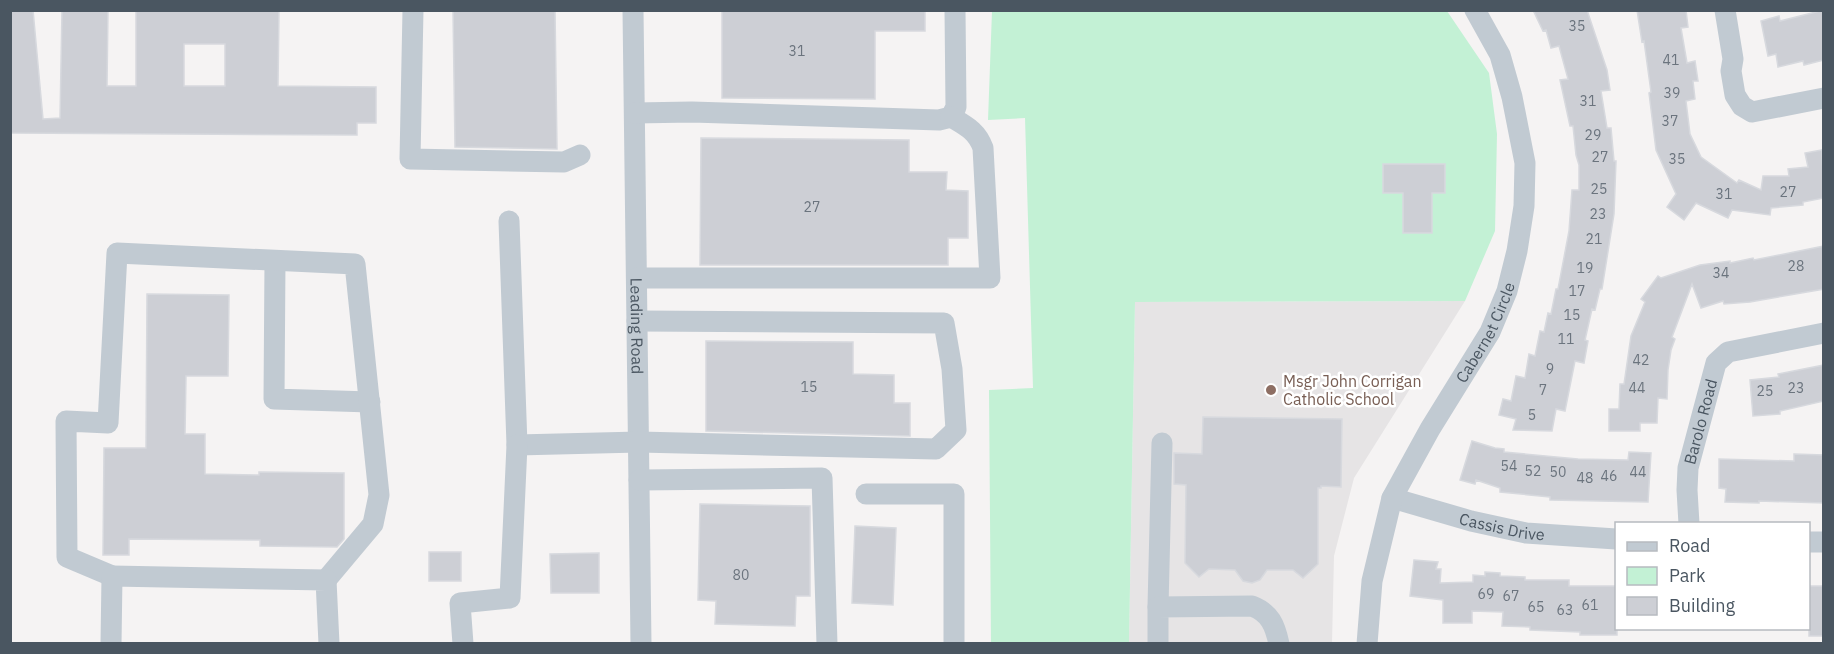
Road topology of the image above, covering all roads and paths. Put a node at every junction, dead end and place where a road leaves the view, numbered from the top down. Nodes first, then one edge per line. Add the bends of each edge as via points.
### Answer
1 (413, 10) edge
2 (633, 10) edge
3 (955, 10) edge
4 (1475, 10) edge
5 (1725, 10) edge
6 (1824, 98) edge
7 (635, 113) junction
8 (951, 117) junction
9 (580, 155) dead end
10 (509, 221) dead end
11 (275, 261) junction
12 (637, 278) junction
13 (637, 321) junction
14 (1824, 333) edge
15 (369, 402) junction
16 (639, 442) junction
17 (1162, 442) dead end
18 (517, 445) junction
19 (639, 480) junction
20 (866, 494) dead end
21 (1392, 498) junction
22 (1689, 522) edge
23 (1615, 539) edge
24 (112, 576) junction
25 (326, 580) junction
26 (1158, 607) junction
27 (111, 644) edge
28 (329, 644) edge
29 (463, 644) edge
30 (641, 644) edge
31 (827, 644) edge
32 (954, 644) edge
33 (1158, 644) edge
34 (1279, 644) edge
35 (1367, 644) edge

1 - 9 street via 410,159 564,162
2 - 7 street, Leading Road
3 - 8 street via 956,107
4 - 21 street, Cabernet Circle via 1500,55 1525,163 1517,251 1507,291 1490,332
5 - 6 street via 1735,95 1743,106 1752,112
7 - 8 street via 939,120
7 - 12 street, Leading Road
8 - 12 street via 972,129 983,148 990,278
10 - 18 street
11 - 15 street via 355,264
11 - 15 street via 274,399
11 - 24 street via 117,253 108,423 66,421 67,557
12 - 13 street, Leading Road
13 - 16 street, Leading Road
13 - 16 street via 944,323 956,430 936,448
14 - 22 street, Barolo Road via 1728,352 1716,363 1689,468
15 - 25 street via 379,495 373,524
16 - 18 street
16 - 19 street, Leading Road
17 - 26 street
18 - 29 street via 510,598 460,603
19 - 30 street, Leading Road
19 - 31 street via 822,478
20 - 32 street via 954,494
21 - 23 street, Cassis Drive via 1526,533
21 - 35 street, Cabernet Circle via 1372,581
24 - 25 street
24 - 27 street
25 - 28 street
26 - 33 street
26 - 34 street via 1252,606 1264,610 1272,621

